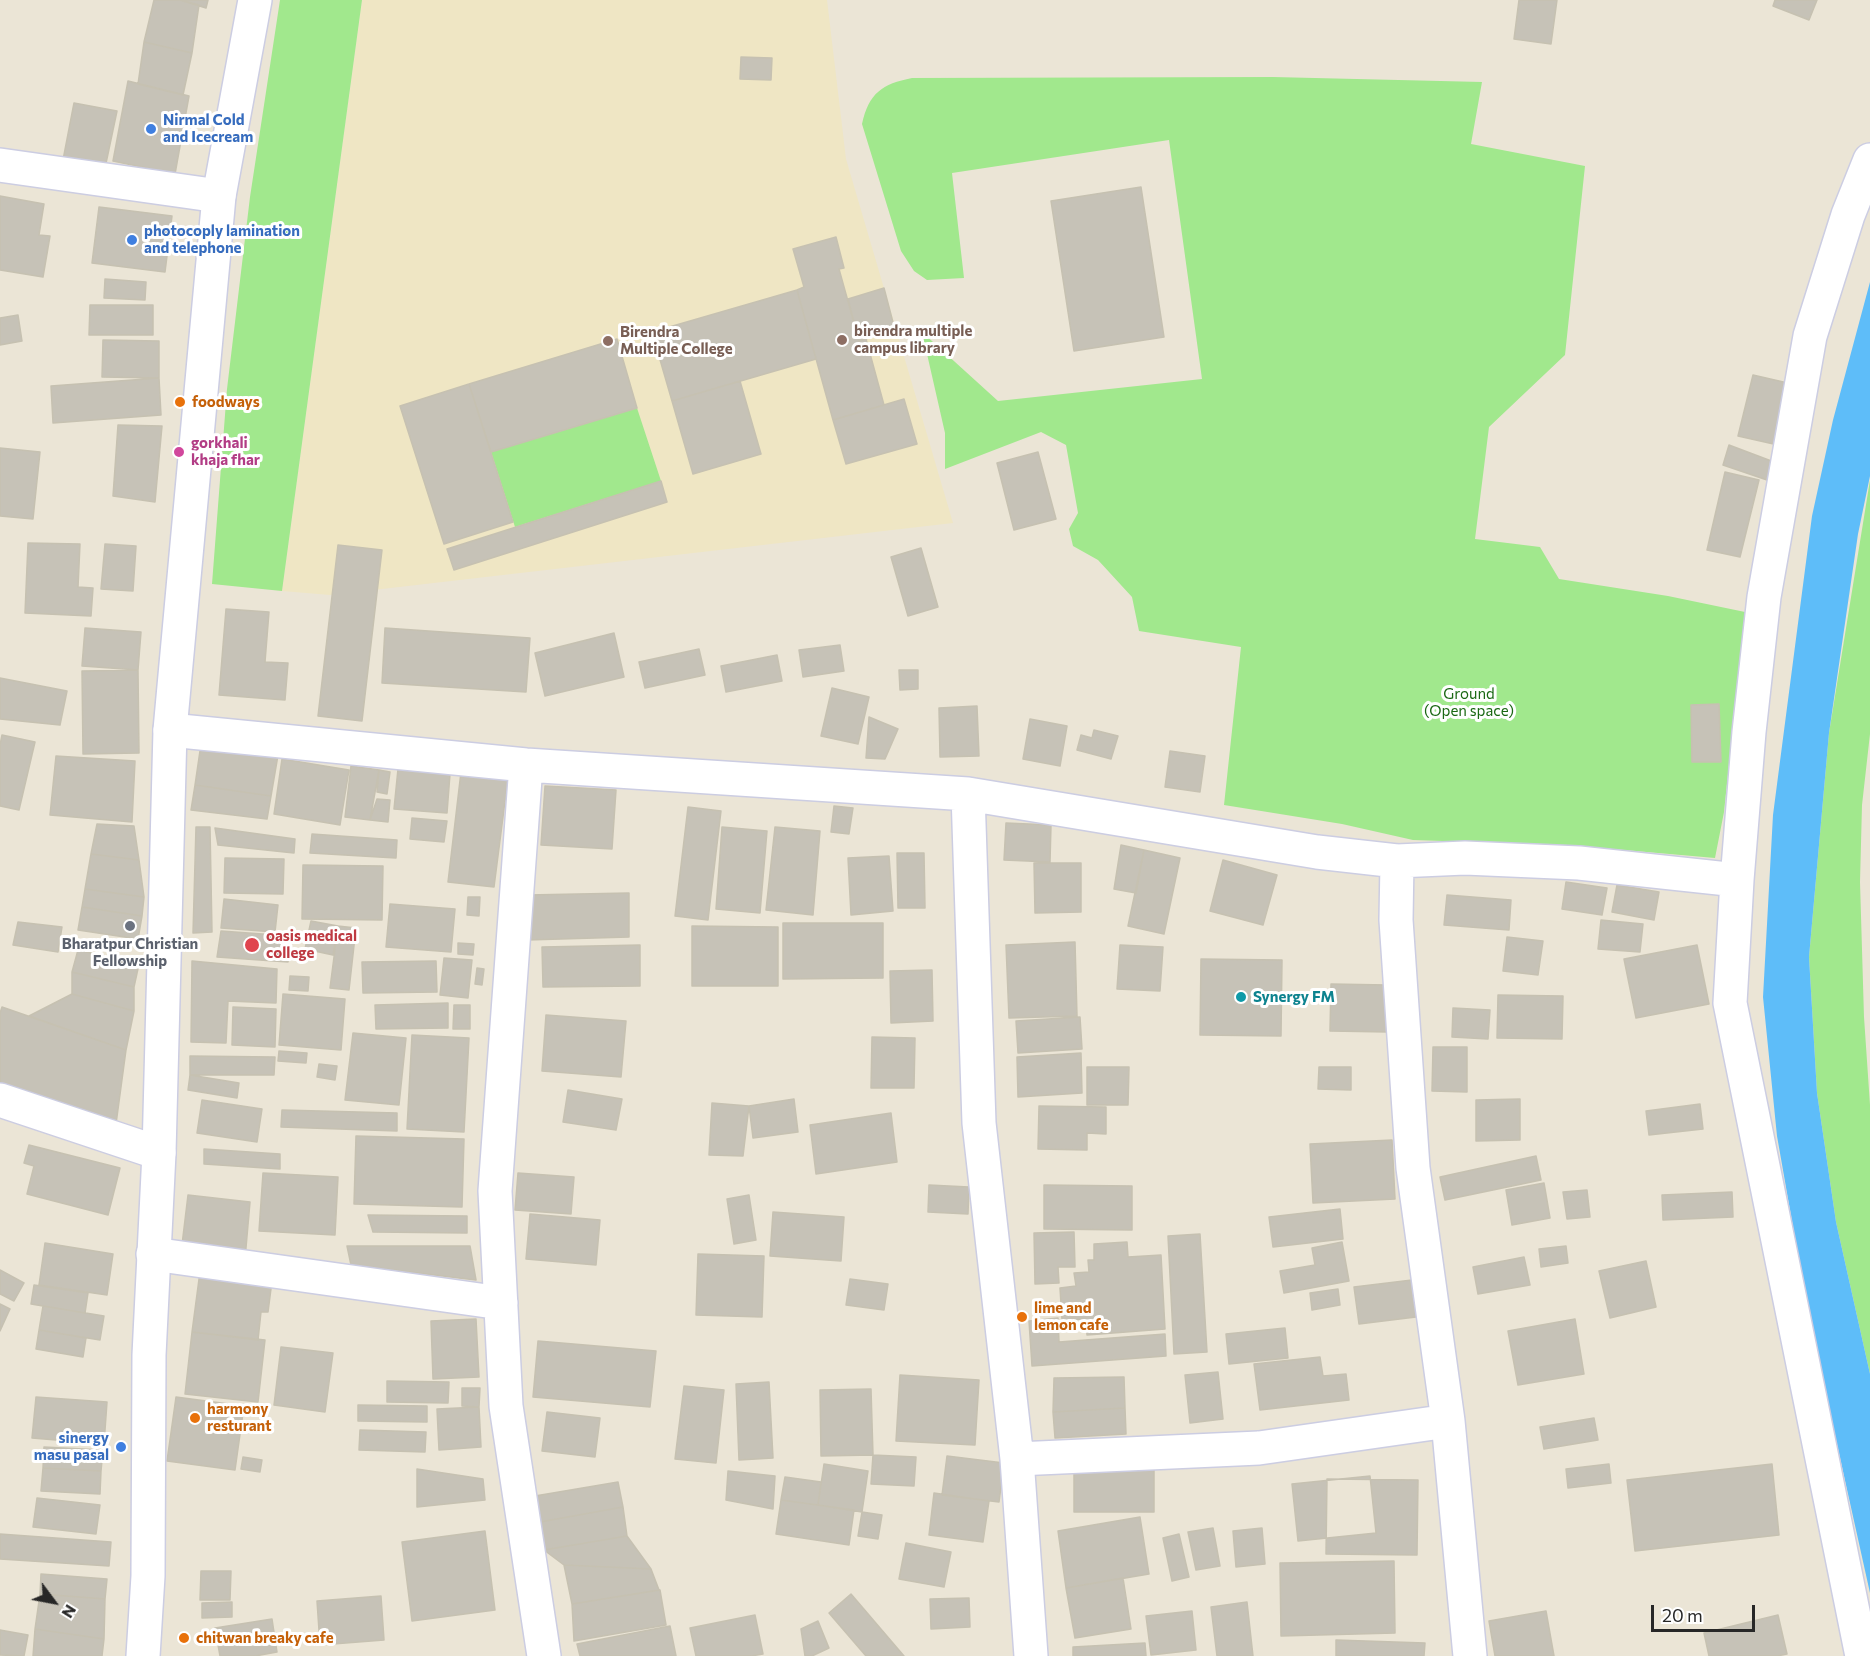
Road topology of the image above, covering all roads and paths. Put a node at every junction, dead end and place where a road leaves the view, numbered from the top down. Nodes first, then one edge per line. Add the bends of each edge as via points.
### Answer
1 (255, 0) edge
2 (1870, 160) edge
3 (0, 165) edge
4 (219, 196) junction
5 (170, 730) junction
6 (526, 765) junction
7 (968, 794) junction
8 (1397, 861) junction
9 (1737, 880) junction
10 (0, 1100) edge
11 (159, 1153) junction
12 (153, 1254) junction
13 (501, 1304) junction
14 (1448, 1421) junction
15 (1017, 1459) junction
16 (143, 1656) edge
17 (544, 1656) edge
18 (1031, 1656) edge
19 (1470, 1656) edge
20 (1862, 1656) edge

1 - 4 street
2 - 9 street via 1848,215 1808,347 1764,597
3 - 4 street
4 - 5 street
5 - 6 street
5 - 11 street
6 - 7 street
6 - 13 street via 495,1191
7 - 8 street via 1317,852
7 - 15 street via 980,1123
8 - 9 street via 1465,858 1579,862
8 - 14 street via 1396,920 1413,1168
9 - 20 street via 1730,1003
10 - 11 street
11 - 12 street
12 - 13 street
12 - 16 street via 148,1576
13 - 17 street via 506,1406
14 - 15 street via 1259,1448
14 - 19 street
15 - 18 street

